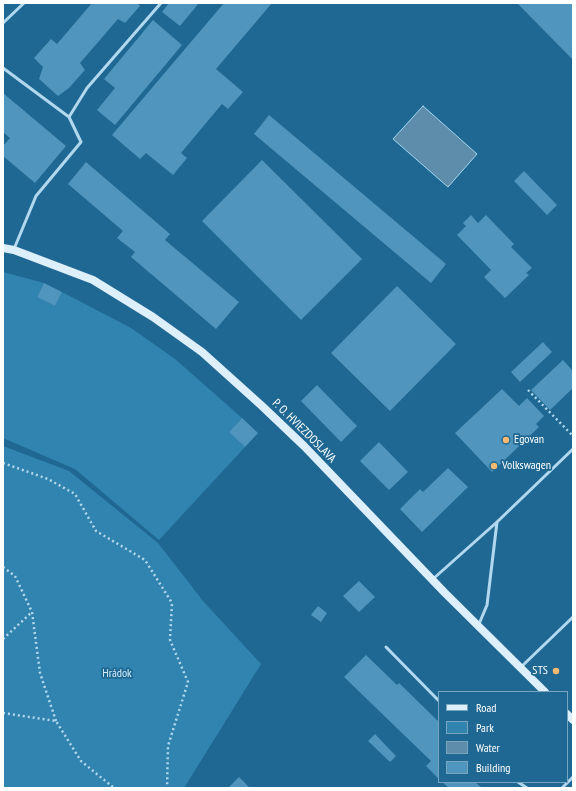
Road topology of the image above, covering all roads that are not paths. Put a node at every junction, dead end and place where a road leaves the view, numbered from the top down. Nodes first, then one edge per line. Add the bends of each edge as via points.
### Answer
1 (24, 3) edge
2 (161, 3) edge
3 (3, 24) edge
4 (3, 68) edge
5 (69, 117) junction
6 (3, 248) edge
7 (14, 250) junction
8 (573, 449) edge
9 (497, 522) junction
10 (433, 579) junction
11 (573, 617) edge
12 (478, 626) junction
13 (386, 647) dead end
14 (520, 668) junction
15 (544, 691) edge
16 (438, 700) edge

1 - 3 lane
2 - 5 lane via 87,88
4 - 5 lane
5 - 7 lane via 81,142 36,196
6 - 7 street, P. O. HVIEZDOSLAVA
7 - 10 street, P. O. HVIEZDOSLAVA via 93,280 154,317 202,352 304,446
8 - 9 lane
9 - 10 lane
9 - 12 lane via 487,605
10 - 12 street, P. O. HVIEZDOSLAVA
11 - 14 lane
12 - 14 street, P. O. HVIEZDOSLAVA
13 - 16 lane
14 - 15 street, P. O. HVIEZDOSLAVA

